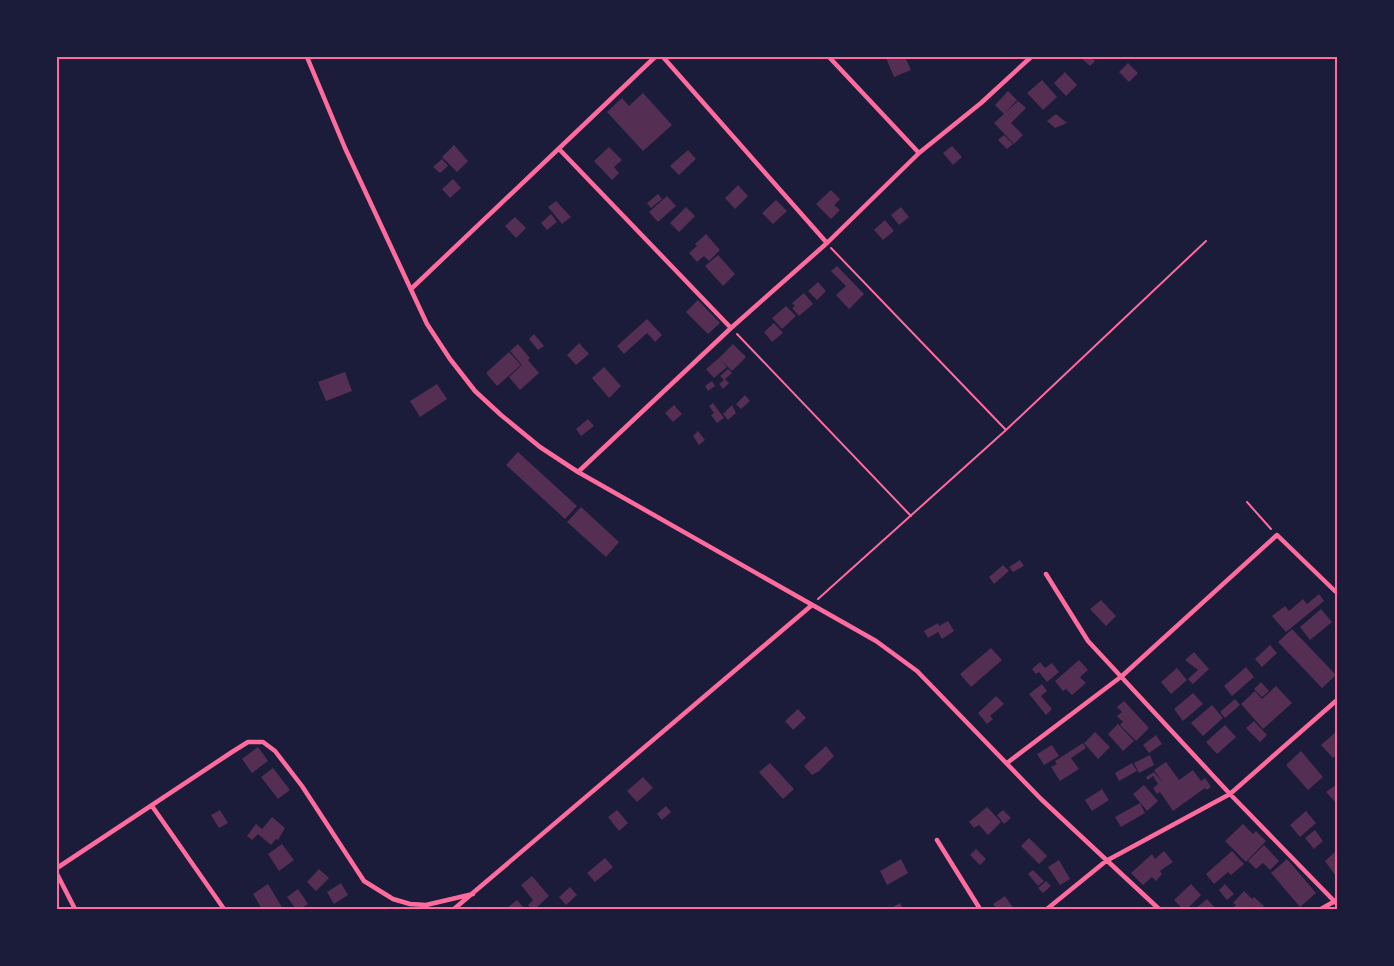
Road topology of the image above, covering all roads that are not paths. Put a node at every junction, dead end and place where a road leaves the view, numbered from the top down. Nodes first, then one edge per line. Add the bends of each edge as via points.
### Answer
1 (306, 57) edge
2 (655, 57) edge
3 (663, 57) edge
4 (829, 57) edge
5 (1031, 57) edge
6 (559, 149) junction
7 (920, 153) junction
8 (827, 243) junction
9 (411, 289) junction
10 (731, 328) junction
11 (578, 472) junction
12 (1046, 574) dead end
13 (1337, 593) edge
14 (812, 605) junction
15 (1122, 676) junction
16 (1337, 700) edge
17 (1007, 764) junction
18 (1230, 794) junction
19 (152, 806) junction
20 (937, 840) dead end
21 (1106, 861) junction
22 (57, 868) edge
23 (57, 874) edge
24 (473, 894) junction
25 (1336, 902) edge
26 (75, 909) edge
27 (224, 909) edge
28 (454, 909) edge
29 (980, 909) edge
30 (1047, 909) edge
31 (1158, 909) edge
32 (1322, 909) edge

1 - 9 street
2 - 6 street
3 - 8 street
4 - 7 street
5 - 7 street
6 - 9 street
6 - 10 street
7 - 8 street
8 - 10 street
9 - 11 street via 427,324 474,391 540,447
10 - 11 street
11 - 14 street
12 - 15 street via 1088,641
13 - 15 street via 1277,535
14 - 17 street via 876,641 917,671
14 - 24 street
15 - 17 street
15 - 18 street
16 - 18 street
17 - 21 street
18 - 21 street
18 - 25 street
19 - 22 street
19 - 24 street via 248,742 263,742 275,751 302,786 364,882 410,904 426,905
19 - 27 street
20 - 29 street
21 - 30 street
21 - 31 street
23 - 26 street
24 - 28 street
25 - 32 street

